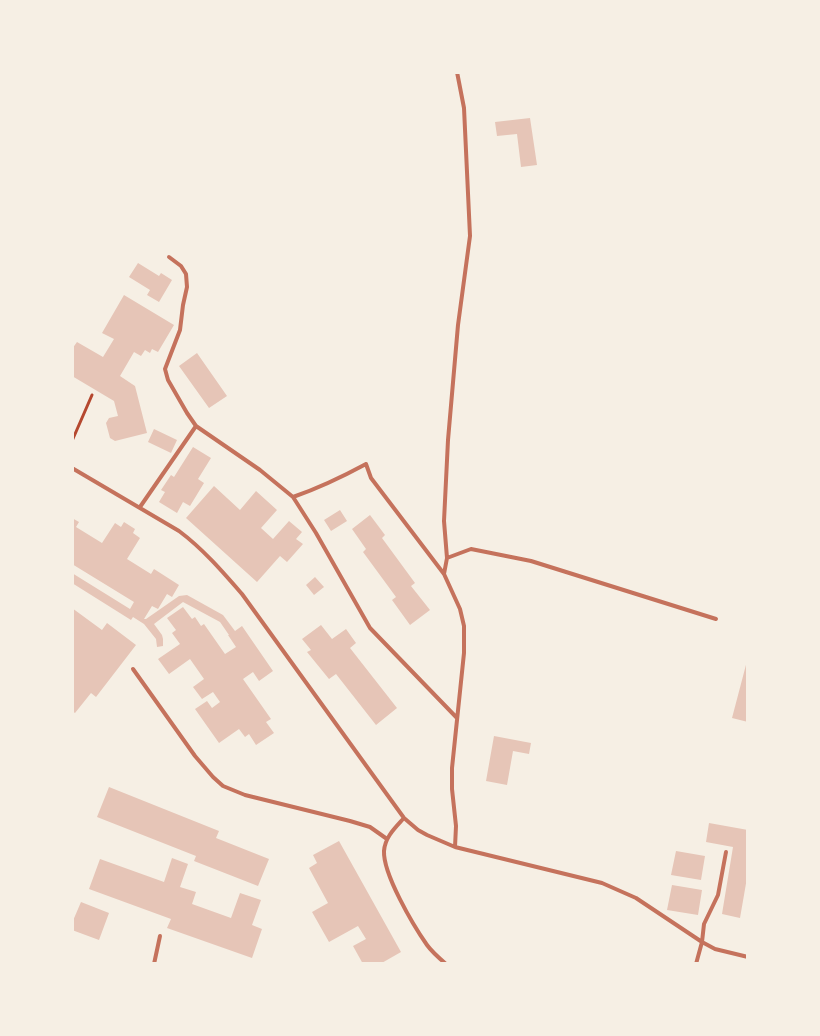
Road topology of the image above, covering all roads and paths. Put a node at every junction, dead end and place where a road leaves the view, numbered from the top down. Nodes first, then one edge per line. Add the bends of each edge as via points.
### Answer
1 (456, 72) edge
2 (169, 257) dead end
3 (92, 395) dead end
4 (196, 426) junction
5 (72, 441) edge
6 (72, 468) edge
7 (293, 497) junction
8 (140, 507) junction
9 (447, 558) junction
10 (444, 574) junction
11 (716, 619) dead end
12 (134, 669) dead end
13 (457, 718) junction
14 (404, 818) junction
15 (387, 840) junction
16 (455, 847) junction
17 (726, 852) dead end
18 (160, 936) dead end
19 (702, 942) junction
20 (748, 957) edge
21 (154, 964) edge
22 (446, 964) edge
23 (696, 964) edge

1 - 9 lane via 464,108 470,236 448,440 444,521
2 - 4 lane via 186,274 187,287 180,330 165,369 168,380
3 - 5 path
4 - 7 lane
4 - 8 lane
6 - 8 lane
7 - 10 lane via 337,480 366,464 371,478
7 - 13 lane via 370,628
8 - 14 lane via 195,543 242,594
9 - 10 lane
9 - 11 lane via 471,549 531,561
10 - 13 lane via 464,626
12 - 15 lane via 195,756 223,786 245,795 370,827
13 - 16 lane via 452,768
14 - 15 lane
14 - 16 lane via 423,832
15 - 22 lane via 385,863 391,881 427,945
16 - 19 lane via 602,883 636,898
17 - 19 lane via 718,895 704,924
18 - 21 lane
19 - 20 lane via 715,949
19 - 23 lane

